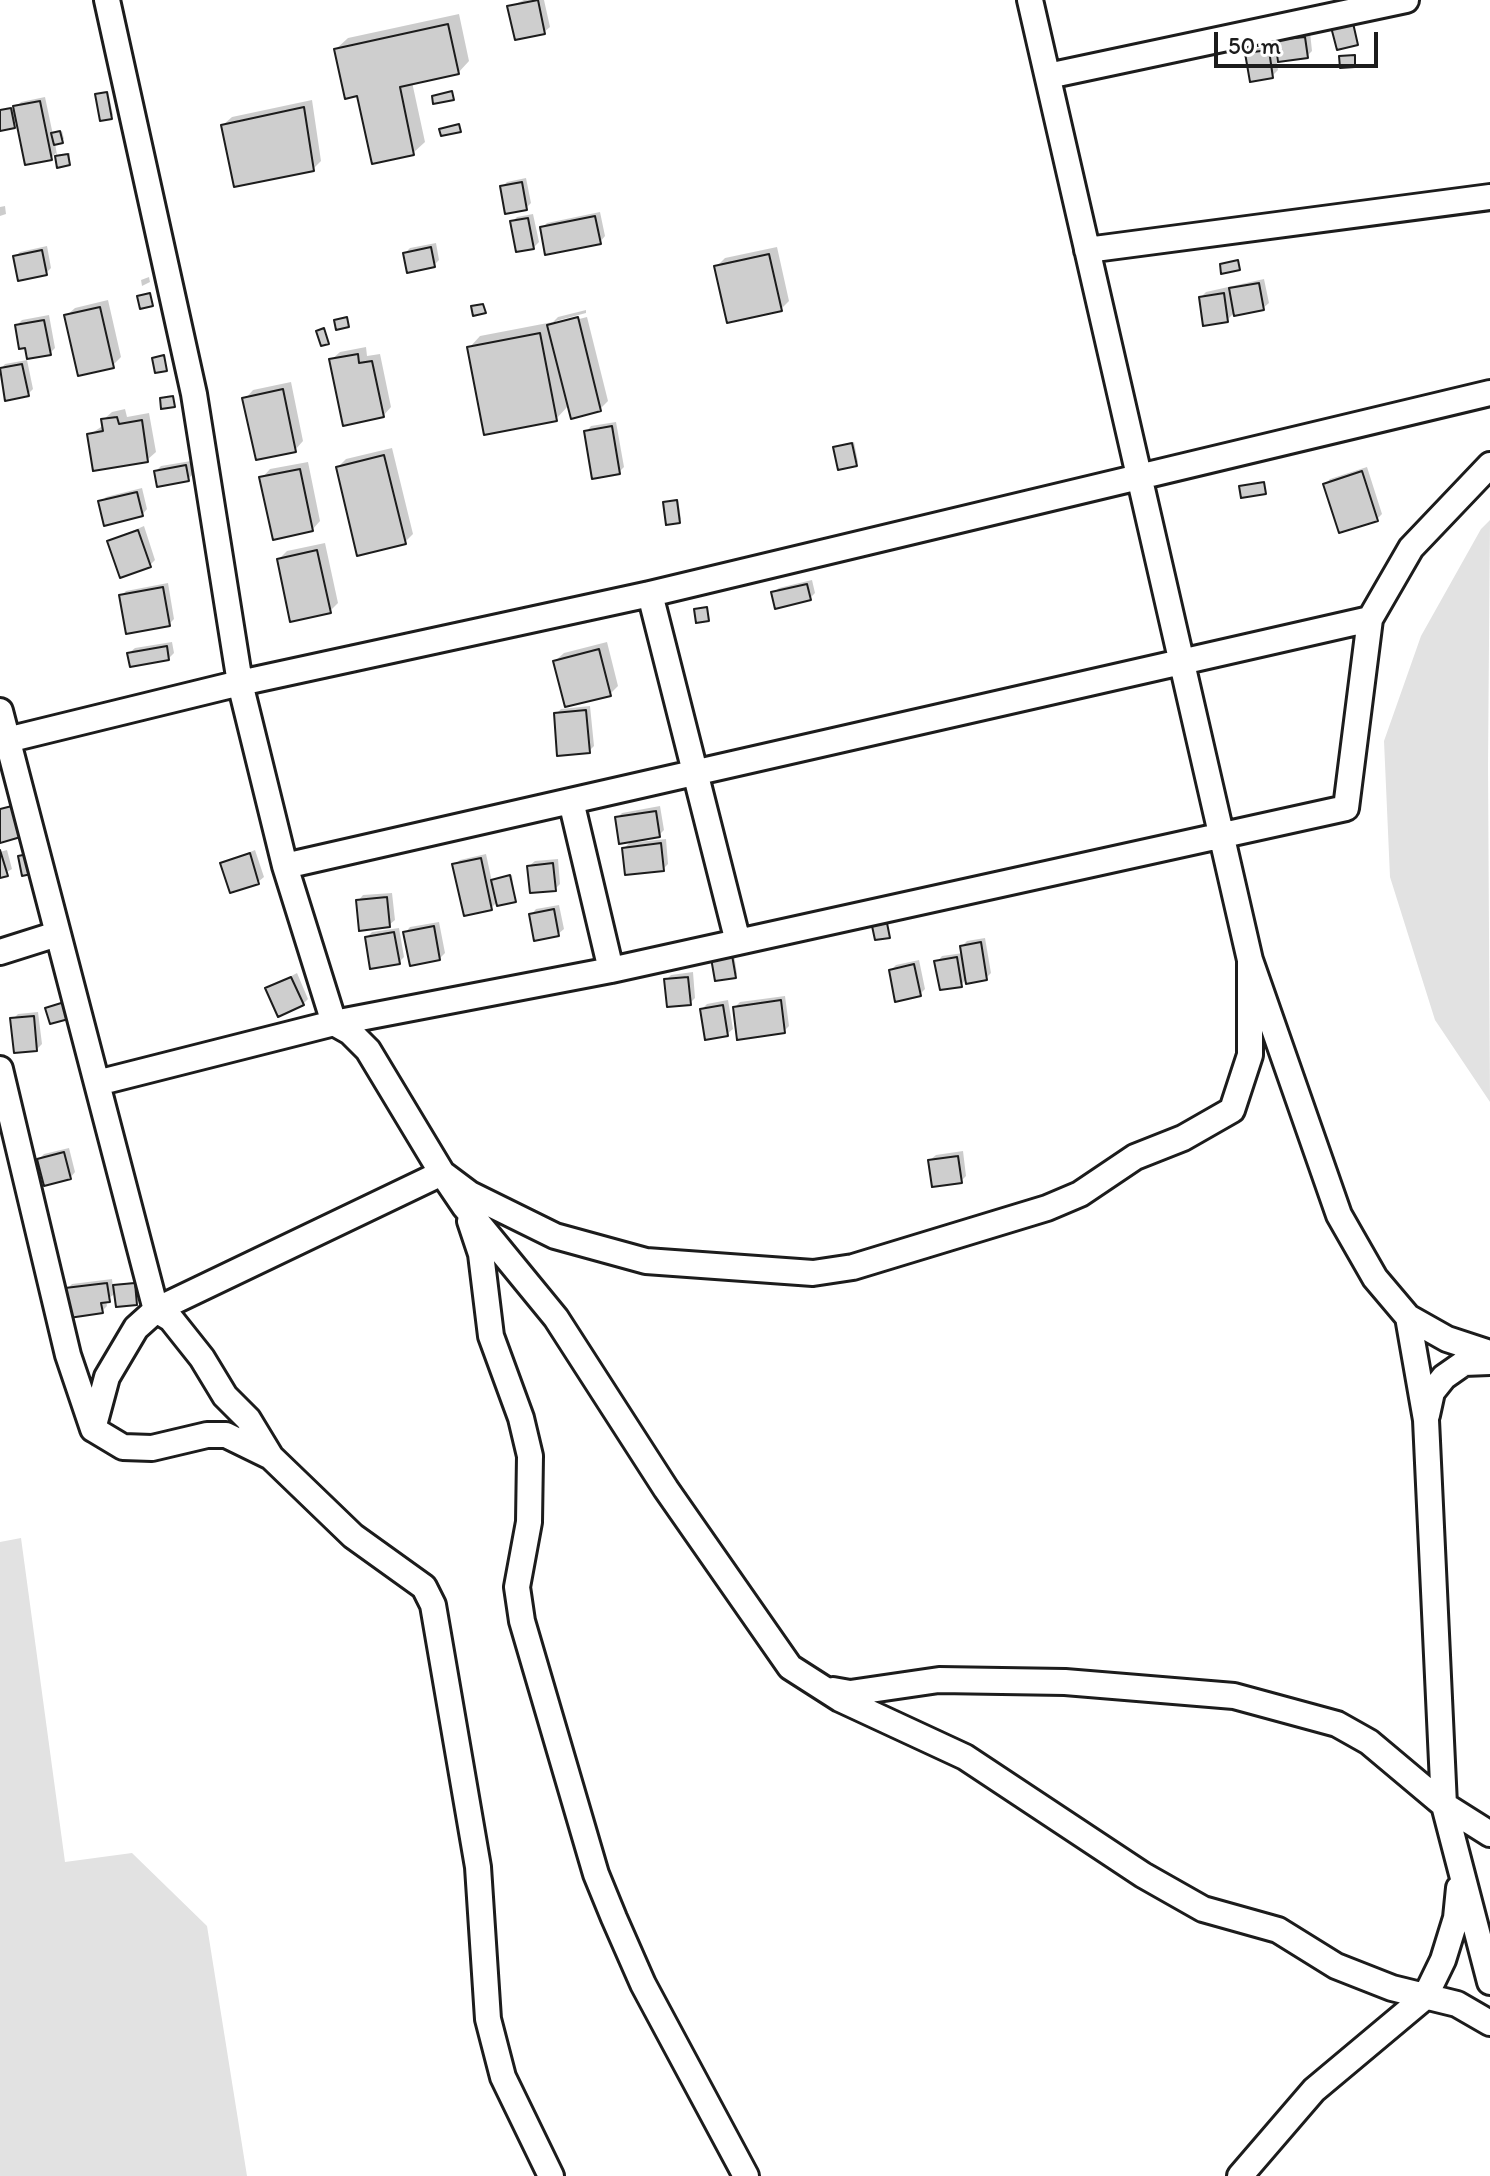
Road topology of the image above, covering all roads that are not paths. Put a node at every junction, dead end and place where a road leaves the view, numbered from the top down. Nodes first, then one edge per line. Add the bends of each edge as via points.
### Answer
1 (107, 0) edge
2 (1030, 0) edge
3 (1406, 0) edge
4 (1048, 76) junction
5 (1490, 197) edge
6 (1087, 250) junction
7 (1490, 393) edge
8 (1490, 465) edge
9 (1138, 475) junction
10 (650, 594) junction
11 (1370, 619) junction
12 (1181, 662) junction
13 (240, 683) junction
14 (0, 711) edge
15 (7, 740) junction
16 (695, 772) junction
17 (571, 801) junction
18 (1220, 836) junction
19 (285, 866) junction
20 (57, 934) junction
21 (738, 942) junction
22 (0, 952) edge
23 (1250, 960) junction
24 (611, 970) junction
25 (334, 1023) junction
26 (0, 1069) edge
27 (97, 1083) junction
28 (442, 1173) junction
29 (465, 1207) junction
30 (156, 1310) junction
31 (1408, 1317) junction
32 (1490, 1353) edge
33 (1490, 1362) edge
34 (1426, 1420) junction
35 (93, 1429) junction
36 (271, 1457) junction
37 (819, 1687) junction
38 (1444, 1805) junction
39 (1490, 1834) edge
40 (1461, 1870) junction
41 (1490, 1982) edge
42 (1425, 1997) junction
43 (1490, 2023) edge
44 (551, 2176) edge
45 (746, 2176) edge
46 (1240, 2176) edge

1 - 13 street via 194,394
2 - 4 street
3 - 4 street
4 - 6 street
5 - 6 street
6 - 9 street
7 - 9 street
8 - 11 street via 1411,548
9 - 10 street
9 - 12 street
10 - 13 street
10 - 16 street
11 - 12 street
11 - 18 street via 1346,808
12 - 16 street
12 - 18 street
13 - 15 street
13 - 19 street
14 - 15 street
15 - 20 street
16 - 17 street
16 - 21 street
17 - 19 street
17 - 24 street
18 - 21 street
18 - 23 street
19 - 25 street
20 - 22 street
20 - 27 street
21 - 24 street
23 - 28 street via 1250,1055 1232,1110 1047,1208 853,1267 813,1273 646,1261 555,1236 470,1194
23 - 31 street via 1339,1215 1375,1278
24 - 25 street
25 - 27 street
25 - 28 street via 368,1050
26 - 35 street via 68,1355
27 - 30 street
28 - 29 street
28 - 30 street
29 - 37 street via 556,1318 790,1667
29 - 45 street via 481,1254 491,1336 530,1456 529,1522 517,1587 522,1621 596,1874 643,1984
30 - 35 street via 136,1328 107,1377
30 - 36 street via 171,1319 202,1358
31 - 32 street via 1447,1339
31 - 34 street
33 - 34 street via 1464,1363 1444,1377 1432,1392
34 - 38 street
35 - 36 street via 123,1447 152,1448 226,1435
36 - 44 street via 353,1536 424,1587 433,1605 478,1867 488,2019 503,2077
37 - 38 street via 850,1693 939,1680 1065,1682 1234,1696 1337,1724 1369,1742
37 - 42 street via 965,1757 1203,1909 1278,1930 1336,1966
38 - 39 street
38 - 40 street
40 - 41 street
40 - 42 street via 1456,1918
42 - 43 street via 1457,2004
42 - 46 street via 1314,2090

